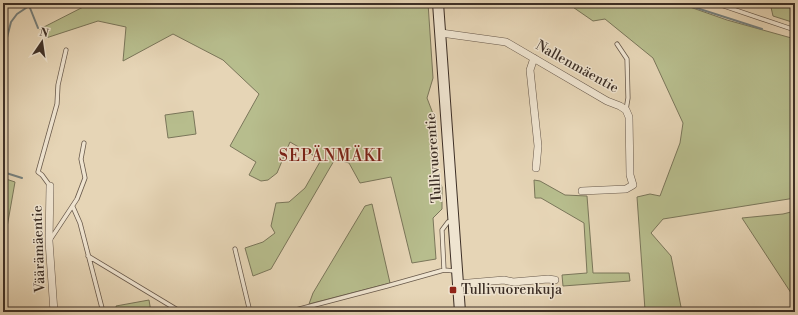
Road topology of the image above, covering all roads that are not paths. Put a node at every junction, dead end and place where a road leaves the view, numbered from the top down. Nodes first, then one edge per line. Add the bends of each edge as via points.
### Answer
1 (438, 3) edge
2 (714, 3) edge
3 (795, 30) edge
4 (441, 33) junction
5 (617, 44) dead end
6 (66, 50) dead end
7 (534, 58) junction
8 (626, 110) junction
9 (84, 143) dead end
10 (536, 168) dead end
11 (50, 186) joint
12 (582, 191) dead end
13 (73, 207) junction
14 (453, 221) junction
15 (49, 241) junction
16 (235, 249) dead end
17 (88, 256) junction
18 (444, 270) junction
19 (456, 272) junction
20 (555, 280) dead end
21 (457, 284) junction
22 (54, 312) edge
23 (103, 312) edge
24 (181, 312) edge
25 (250, 312) edge
26 (288, 312) edge
27 (460, 312) edge

1 - 4 main road, Tullivuorentie
2 - 3 lane
4 - 7 street, Nallenmäentie via 506,42
4 - 14 main road, Tullivuorentie
5 - 8 lane via 627,59
6 - 11 lane via 58,85 57,104 38,172
7 - 8 street, Nallenmäentie
7 - 10 street via 530,70 538,146
8 - 12 street, Nallenmäentie via 629,117 630,175 633,185 626,189
9 - 13 lane via 81,160 84,178
11 - 15 street, Väärämäentie
13 - 15 lane
13 - 17 lane via 80,223
14 - 18 lane via 448,222 442,230
14 - 19 main road, Tullivuorentie
15 - 22 street, Väärämäentie
16 - 25 lane
17 - 23 lane
17 - 24 lane
18 - 19 lane
18 - 26 lane
19 - 21 main road, Tullivuorentie
20 - 21 street via 504,280
21 - 27 main road, Tullivuorentie

